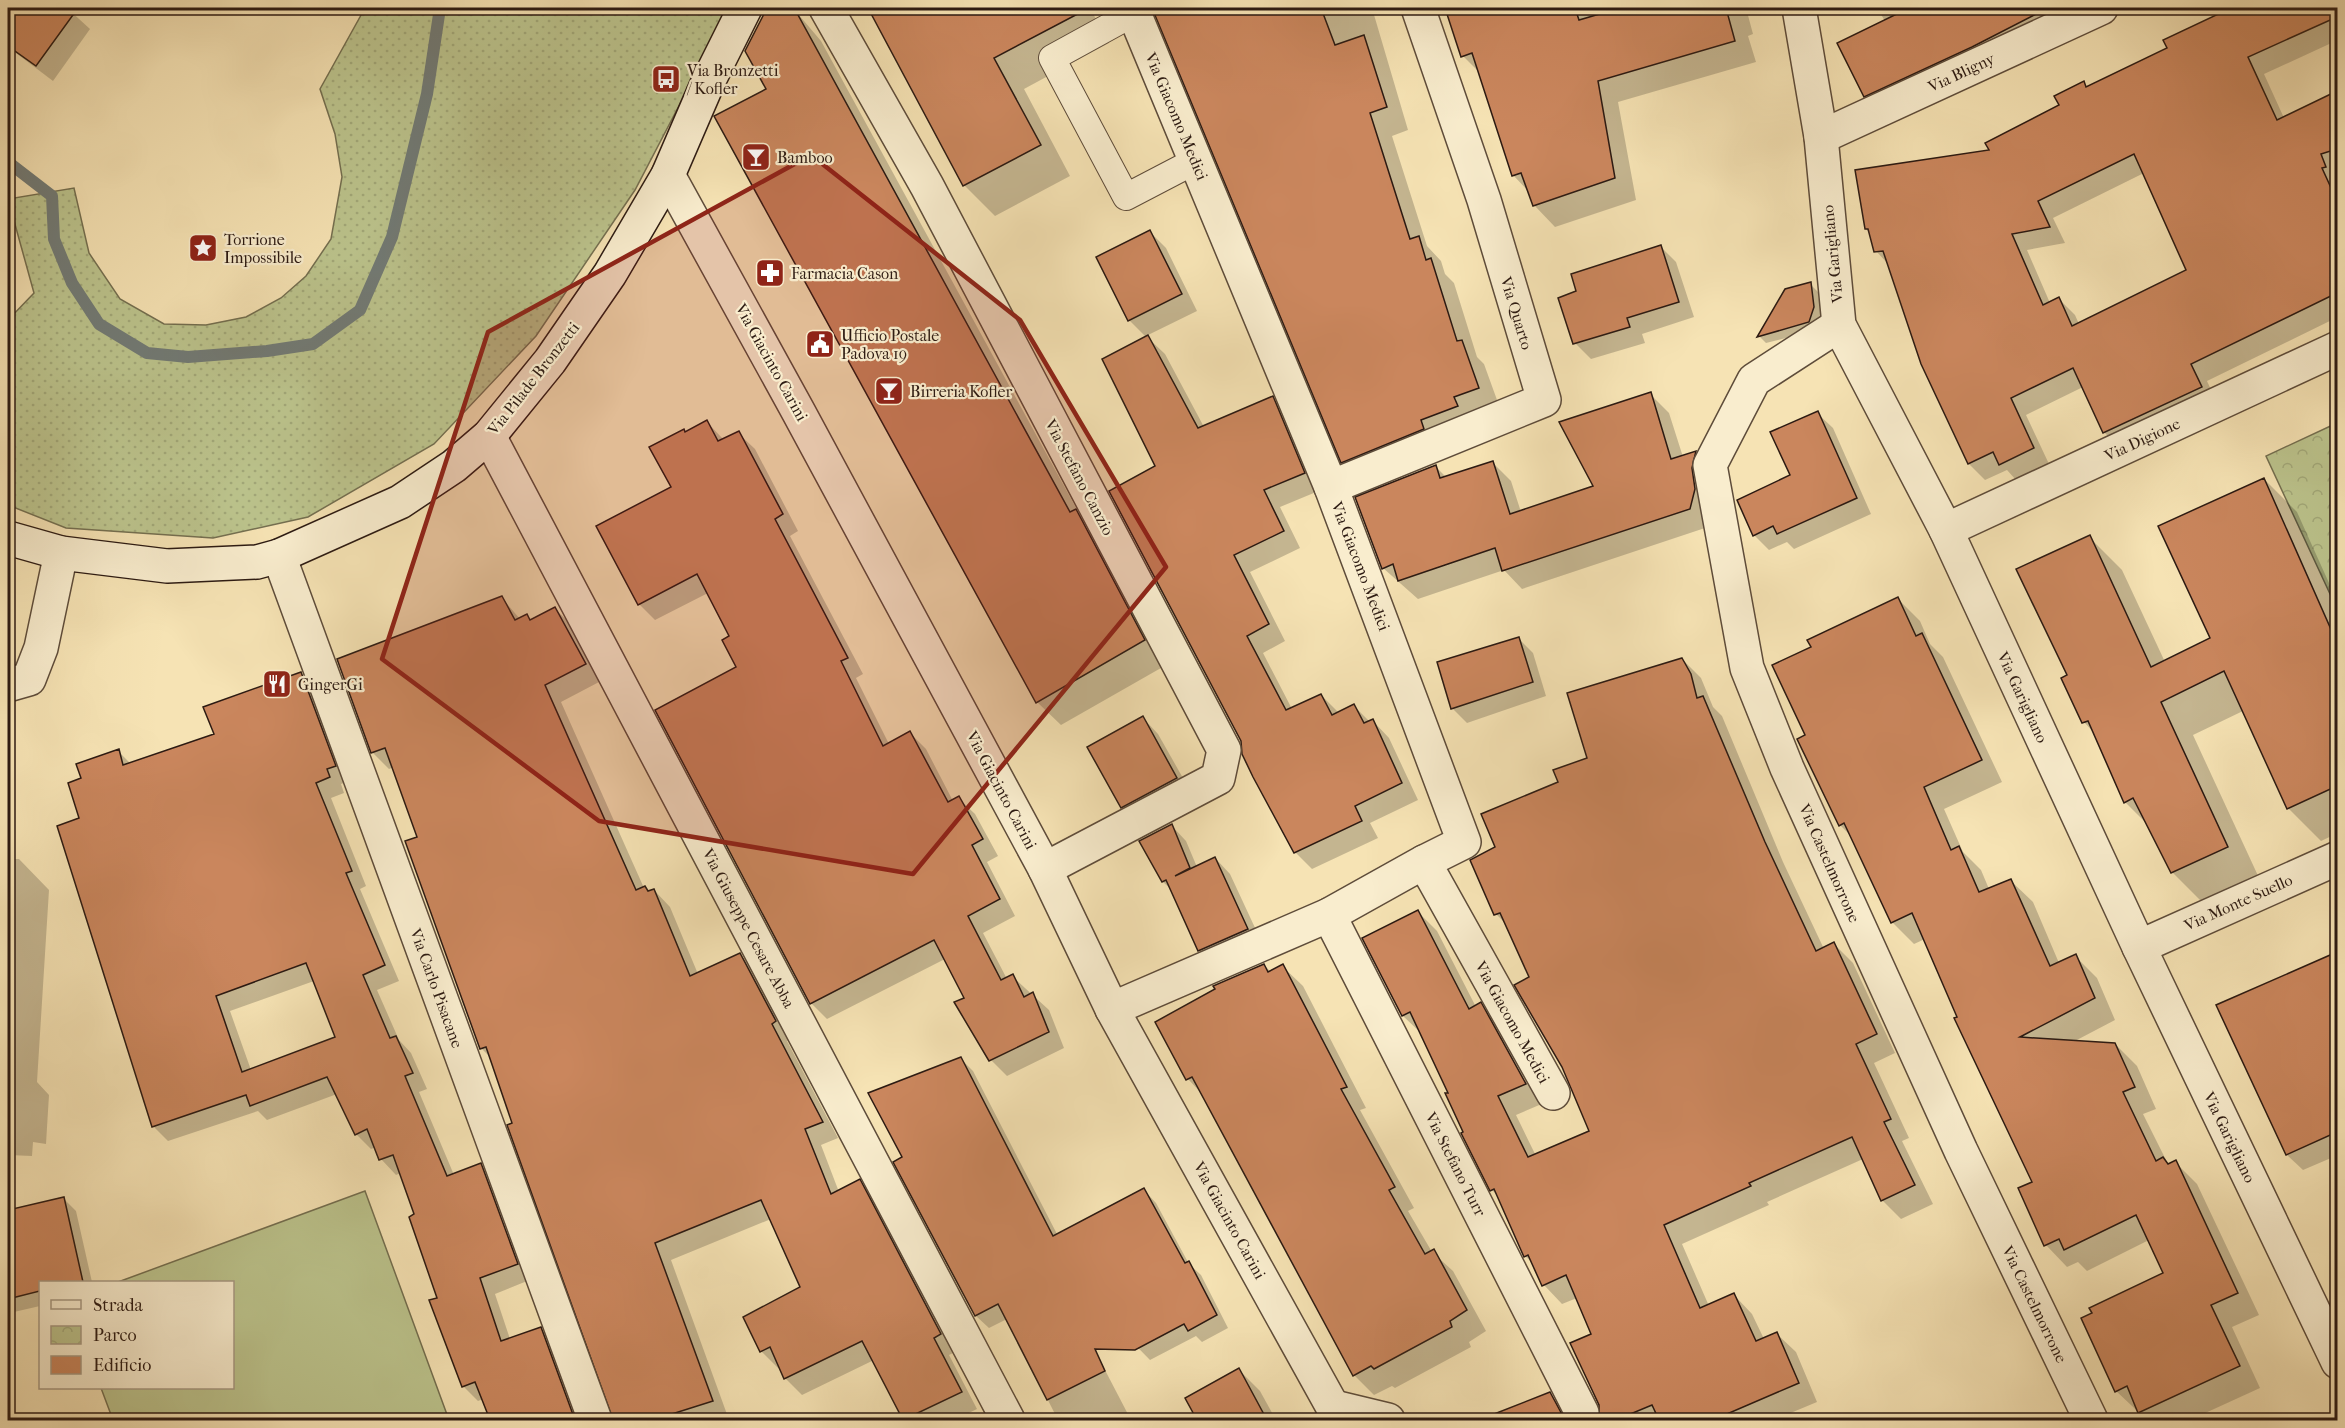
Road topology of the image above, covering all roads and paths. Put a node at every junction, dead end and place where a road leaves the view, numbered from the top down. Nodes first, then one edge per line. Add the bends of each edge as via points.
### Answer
1 (745, 8) edge
2 (826, 8) edge
3 (1418, 8) edge
4 (1799, 8) edge
5 (2101, 8) edge
6 (1133, 10) edge
7 (1821, 137) junction
8 (1195, 161) junction
9 (668, 175) junction
10 (1839, 325) junction
11 (2337, 348) edge
12 (489, 436) junction
13 (1331, 487) junction
14 (1946, 530) junction
15 (8, 538) edge
16 (61, 553) junction
17 (279, 556) junction
18 (8, 685) edge
19 (2337, 858) edge
20 (1424, 862) junction
21 (1045, 869) junction
22 (1329, 915) junction
23 (2139, 947) junction
24 (1112, 1008) junction
25 (1553, 1093) dead end
26 (2337, 1362) edge
27 (1582, 1413) dead end
28 (1337, 1414) edge
29 (595, 1420) edge
30 (1008, 1420) edge
31 (1388, 1420) edge
32 (2091, 1420) edge

1 - 9 street, Via Pilade Bronzetti
2 - 21 street, Via Stefano Canzio via 927,186 1224,750 1218,778
3 - 13 street, Via Quarto via 1484,200 1544,400
4 - 7 street, Via Garigliano
5 - 7 street, Via Bligny
6 - 8 street, Via Giacomo Medici
6 - 8 lane via 1052,58 1126,197
7 - 10 street, Via Garigliano
8 - 13 street, Via Giacomo Medici
9 - 12 street, Via Pilade Bronzetti via 610,273 557,351
9 - 21 street, Via Giacinto Carini
10 - 14 street, Via Garigliano
10 - 32 street, Via Castelmorrone via 1755,380 1710,465 1747,668 1787,768 1951,1130
11 - 14 street, Via Digione
12 - 17 street, Via Pilade Bronzetti via 454,466 400,502
12 - 30 street, Via Giuseppe Cesare Abba
13 - 20 street, Via Giacomo Medici via 1464,842
14 - 23 street, Via Garigliano
15 - 16 street, Via Pilade Bronzetti
16 - 17 street, Via Pilade Bronzetti via 167,566
16 - 18 street via 41,648 29,679
17 - 29 street, Via Carlo Pisacane
19 - 23 street, Via Monte Suello
20 - 22 street
20 - 25 street, Via Giacomo Medici
21 - 24 street, Via Giacinto Carini
22 - 24 street
22 - 27 street, Via Stefano Turr
23 - 26 street, Via Garigliano
24 - 28 street, Via Giacinto Carini
28 - 31 street, Via Giacinto Carini

